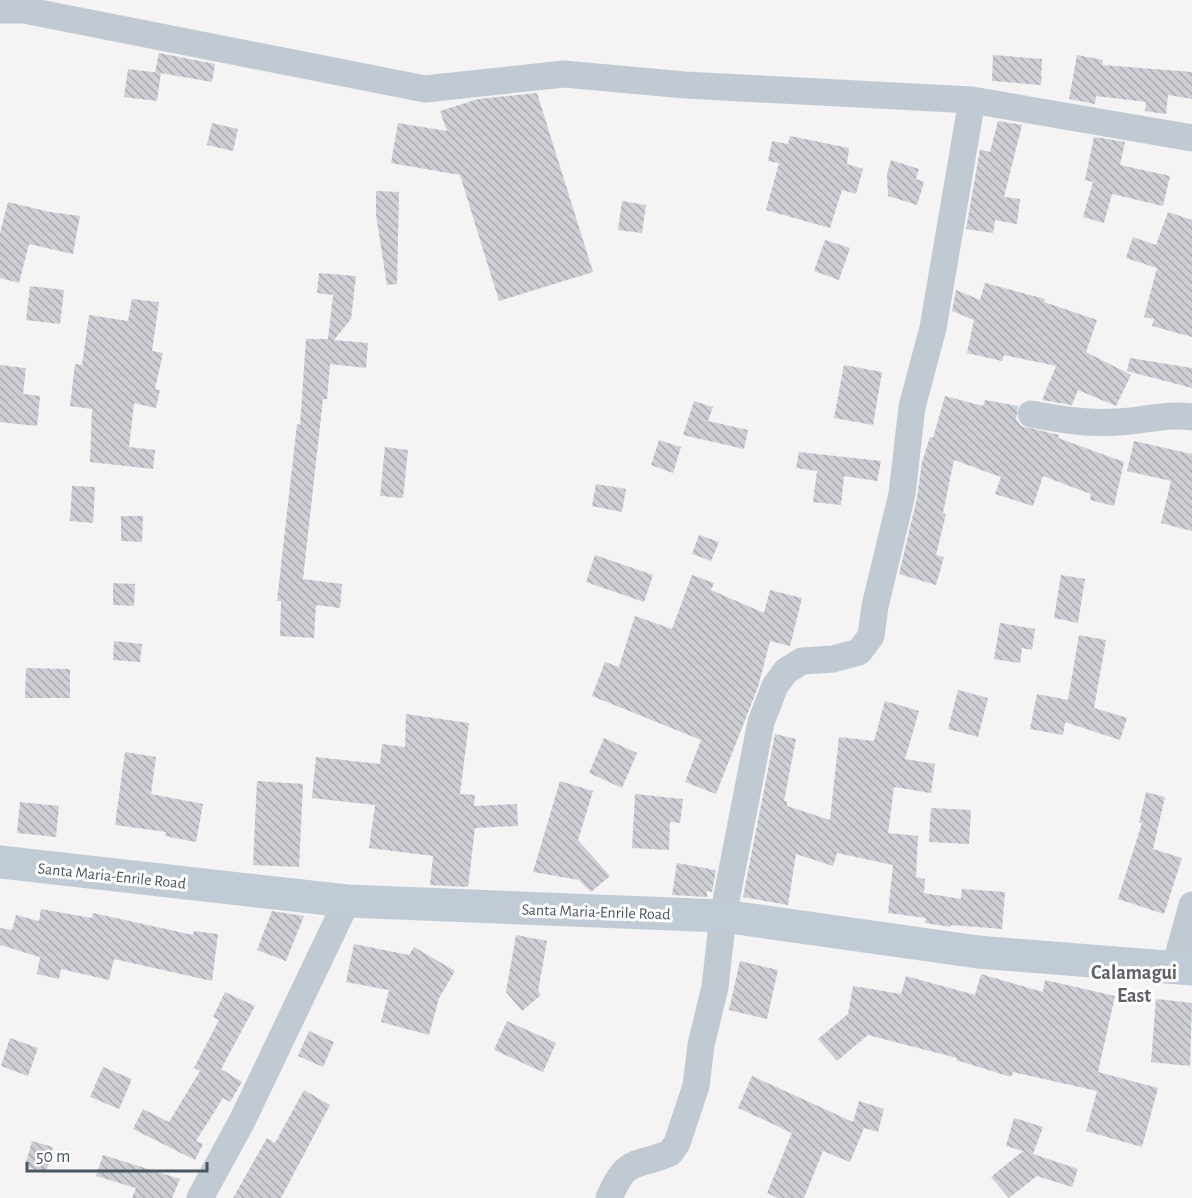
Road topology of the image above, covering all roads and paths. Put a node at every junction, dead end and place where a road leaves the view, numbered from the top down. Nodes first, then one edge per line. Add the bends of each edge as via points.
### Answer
1 (0, 10) edge
2 (972, 100) junction
3 (1192, 138) edge
4 (1031, 414) dead end
5 (1192, 417) edge
6 (0, 862) edge
7 (347, 901) junction
8 (1192, 905) edge
9 (723, 916) junction
10 (1183, 968) edge
11 (200, 1198) edge
12 (609, 1198) edge

1 - 2 street via 24,10 425,89 564,74 685,85
2 - 3 street
2 - 9 street via 933,328 912,407 902,494 871,636 859,652 802,661 786,671 775,686 761,722
4 - 5 street via 1077,423 1176,414
6 - 7 main road, Santa Maria-Enrile Road
7 - 9 main road, Santa Maria-Enrile Road
7 - 11 street via 242,1121
8 - 10 street
9 - 10 main road, Santa Maria-Enrile Road via 978,952
9 - 12 street via 715,987 696,1086 677,1143 670,1153 630,1165 620,1175

